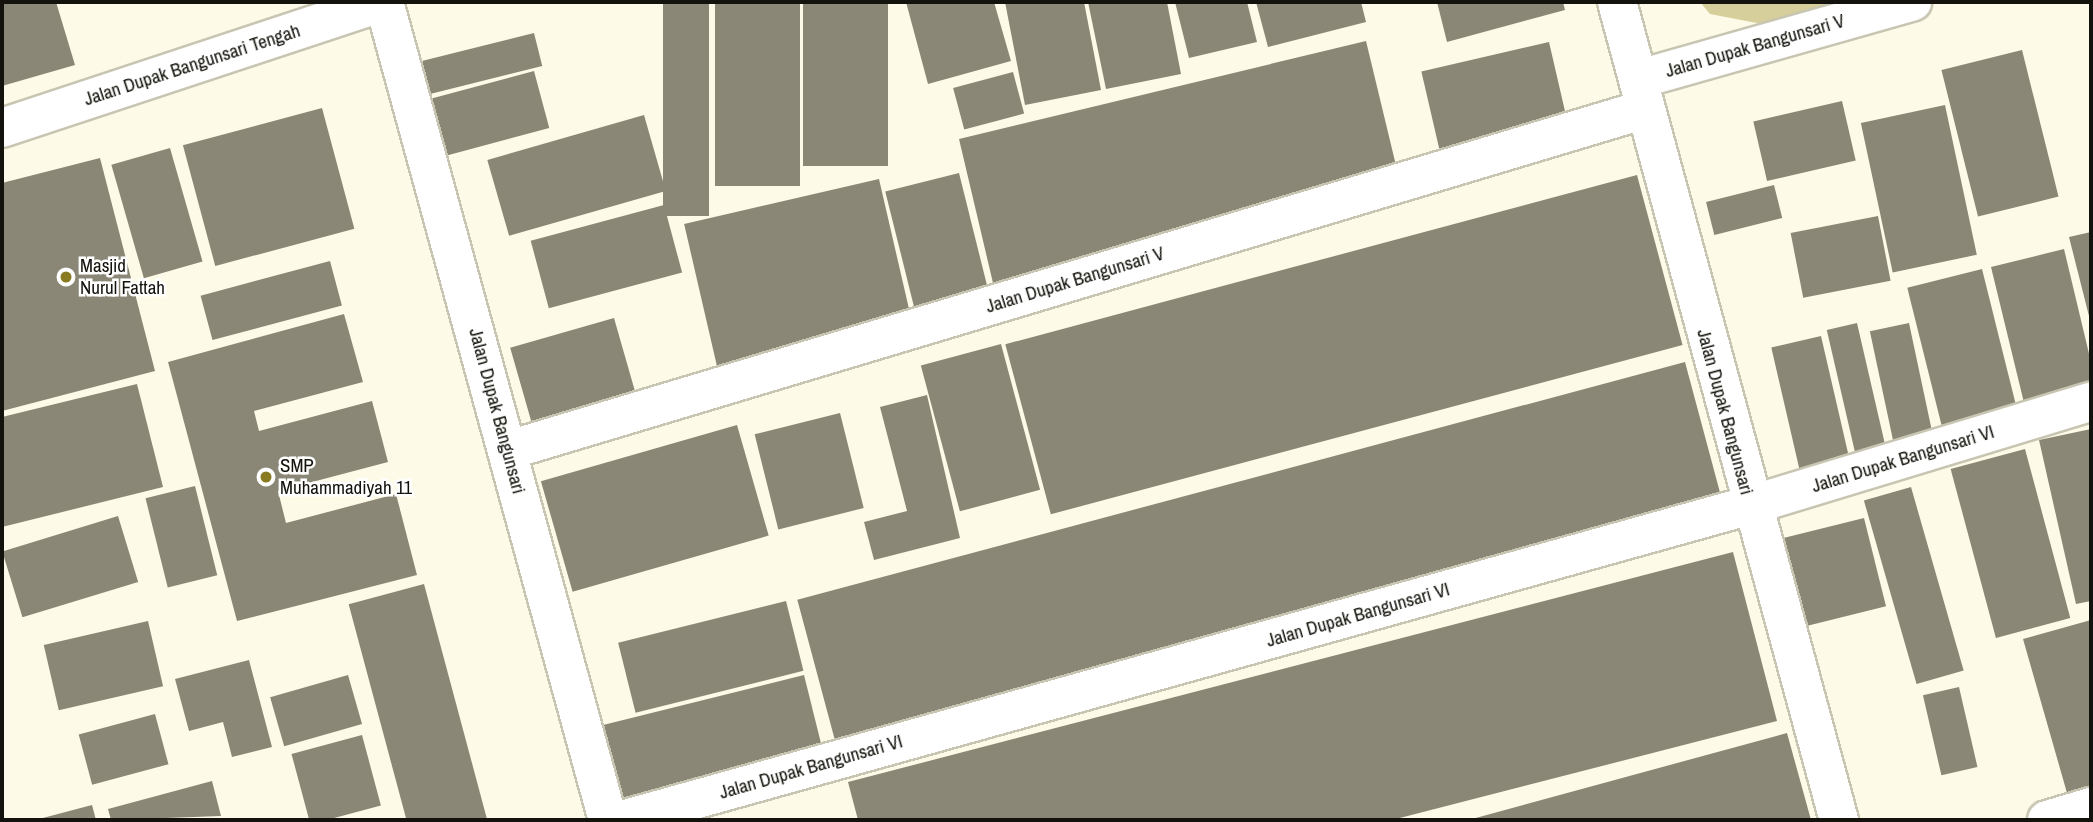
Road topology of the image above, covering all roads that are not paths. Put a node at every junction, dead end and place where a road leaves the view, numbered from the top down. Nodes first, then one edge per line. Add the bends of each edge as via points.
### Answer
1 (383, 2) edge
2 (1618, 2) edge
3 (1912, 2) edge
4 (1640, 95) junction
5 (2, 128) edge
6 (2091, 402) edge
7 (509, 450) junction
8 (1751, 505) junction
9 (2091, 807) edge
10 (608, 820) edge
11 (622, 820) edge
12 (1839, 820) edge
13 (2047, 820) edge

1 - 5 street, Jalan Dupak Bangunsari Tengah
1 - 7 street, Jalan Dupak Bangunsari
2 - 4 street, Jalan Dupak Bangunsari
3 - 4 street, Jalan Dupak Bangunsari V
4 - 7 street, Jalan Dupak Bangunsari V
4 - 8 street, Jalan Dupak Bangunsari
6 - 8 street, Jalan Dupak Bangunsari VI
7 - 10 street, Jalan Dupak Bangunsari
8 - 11 street, Jalan Dupak Bangunsari VI
8 - 12 street, Jalan Dupak Bangunsari
9 - 13 street

